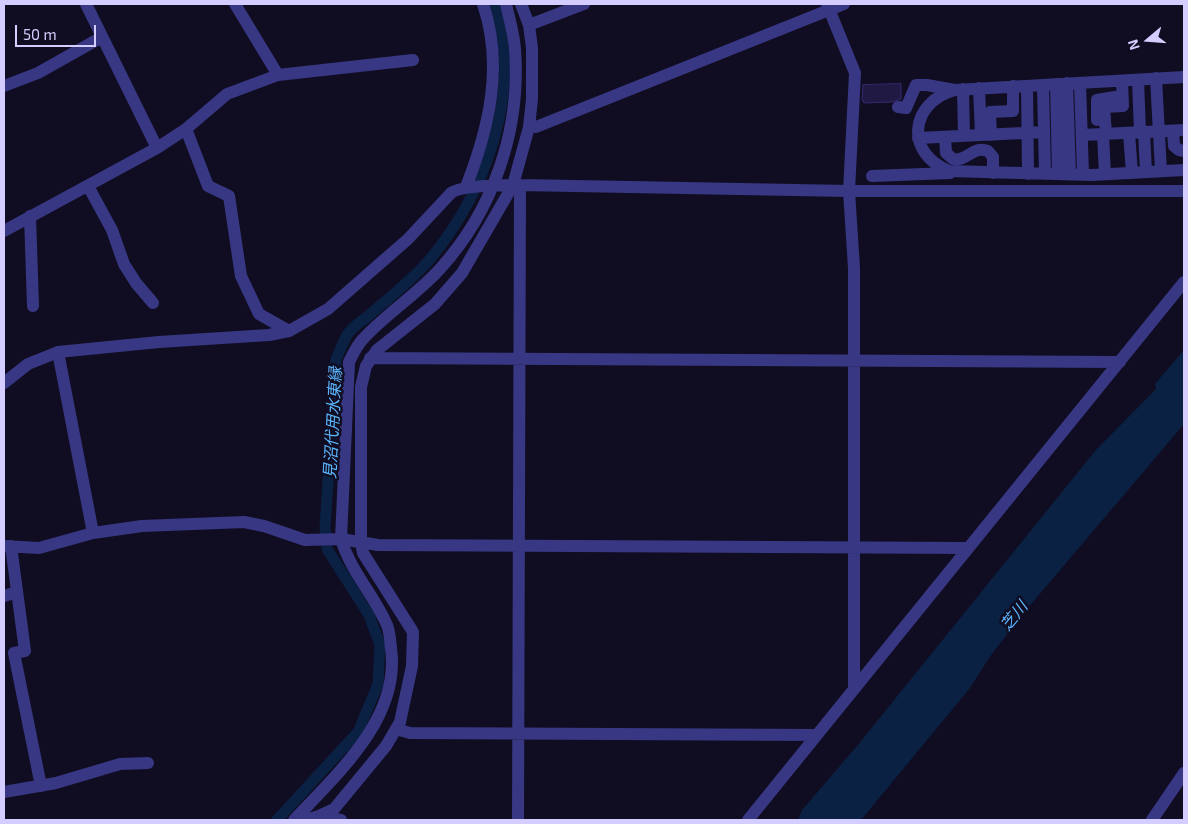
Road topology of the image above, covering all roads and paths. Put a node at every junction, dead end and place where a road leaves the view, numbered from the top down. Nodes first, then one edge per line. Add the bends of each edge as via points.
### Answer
1 (86, 4) edge
2 (235, 4) edge
3 (482, 4) edge
4 (506, 4) edge
5 (522, 4) edge
6 (584, 4) edge
7 (844, 4) edge
8 (828, 7) edge
9 (529, 26) junction
10 (102, 37) junction
11 (413, 60) dead end
12 (278, 75) junction
13 (1184, 77) edge
14 (1156, 78) junction
15 (1138, 80) junction
16 (1118, 81) junction
17 (1068, 83) junction
18 (1043, 85) junction
19 (4, 86) edge
20 (1013, 86) junction
21 (1027, 86) junction
22 (979, 88) junction
23 (959, 90) junction
24 (898, 108) dead end
25 (968, 112) junction
26 (529, 127) junction
27 (186, 129) junction
28 (1178, 131) edge
29 (1044, 132) junction
30 (1159, 132) junction
31 (1028, 133) junction
32 (1138, 133) junction
33 (1102, 134) junction
34 (986, 135) junction
35 (1082, 135) junction
36 (964, 136) junction
37 (945, 137) junction
38 (918, 138) junction
39 (157, 148) junction
40 (1184, 151) edge
41 (1133, 152) junction
42 (1184, 170) edge
43 (1161, 171) junction
44 (957, 172) junction
45 (1146, 172) junction
46 (993, 173) junction
47 (1132, 173) junction
48 (1028, 174) junction
49 (1064, 174) junction
50 (1105, 174) junction
51 (872, 176) dead end
52 (517, 185) junction
53 (88, 186) junction
54 (468, 187) junction
55 (492, 187) junction
56 (849, 191) junction
57 (1184, 191) edge
58 (30, 216) junction
59 (4, 231) edge
60 (1184, 282) edge
61 (153, 303) dead end
62 (33, 306) dead end
63 (289, 331) junction
64 (58, 352) junction
65 (370, 358) junction
66 (519, 359) junction
67 (854, 362) junction
68 (1120, 362) junction
69 (4, 382) edge
70 (93, 533) junction
71 (338, 539) junction
72 (361, 543) junction
73 (518, 545) junction
74 (7, 546) edge
75 (852, 546) junction
76 (968, 548) junction
77 (17, 592) junction
78 (4, 596) edge
79 (854, 688) junction
80 (396, 729) junction
81 (519, 732) junction
82 (817, 735) junction
83 (148, 763) dead end
84 (1184, 773) edge
85 (41, 786) junction
86 (4, 792) edge
87 (319, 816) junction
88 (294, 820) edge
89 (305, 820) edge
90 (341, 820) edge
91 (518, 820) edge
92 (748, 820) edge
93 (1152, 820) edge

1 - 10 street
2 - 12 street
3 - 54 street via 493,50 493,85 488,120
4 - 55 street via 515,47 516,85 505,148
5 - 9 street
6 - 9 street
7 - 8 street
8 - 26 street via 536,127
8 - 56 street via 855,74 859,108
9 - 26 street via 533,74
10 - 19 street via 38,73
10 - 39 street
11 - 12 street
12 - 27 street via 227,94
13 - 14 street
14 - 15 street
14 - 30 street
15 - 16 street
15 - 32 street
16 - 17 street
16 - 33 street via 1115,98 1096,100
17 - 18 street
17 - 35 street
17 - 49 street
18 - 21 street
18 - 29 street
20 - 21 street
20 - 22 street
20 - 34 street via 1014,110 990,112
21 - 31 street
22 - 23 street
22 - 25 street
23 - 24 street via 916,85 906,108
23 - 25 street
23 - 38 street via 933,99 926,107 920,116
25 - 34 street
25 - 36 street
26 - 52 street
27 - 39 street
27 - 63 street via 208,186 229,196 241,276 259,314
28 - 30 street
28 - 40 street via 1174,146
29 - 31 street
29 - 49 street
30 - 32 street
30 - 43 street
31 - 34 street
31 - 48 street
32 - 33 street
32 - 41 street
33 - 35 street
33 - 50 street
34 - 36 street
35 - 49 street
36 - 37 street
37 - 38 street
37 - 46 street via 946,153 953,159 962,159 979,149 988,151 992,157
38 - 44 street via 922,151 930,160 939,167
39 - 53 street
41 - 45 street
41 - 47 street
42 - 43 street
43 - 45 street
44 - 46 street
44 - 51 street via 928,176
45 - 47 street
46 - 48 street
47 - 50 street
48 - 49 street
49 - 50 street
52 - 55 street
52 - 56 street
52 - 65 street via 453,285
52 - 66 street
53 - 58 street
53 - 61 street via 112,230 124,264
54 - 55 street
54 - 63 street via 451,193 408,239 328,309
55 - 71 street via 477,218 439,270 361,340 349,362
56 - 57 street
56 - 67 street via 854,268
58 - 59 street
58 - 62 street
60 - 68 street
63 - 64 street
64 - 69 street via 28,364
64 - 70 street
65 - 66 street
65 - 72 street via 361,387
66 - 67 street
66 - 73 street
67 - 68 street
67 - 75 street
68 - 76 street
70 - 71 street via 142,526 244,522 305,540
70 - 74 street via 39,548
71 - 72 street
71 - 88 street via 388,626 392,658 388,690 370,733
72 - 73 street
72 - 80 street via 413,632 412,666
73 - 75 street
73 - 81 street
74 - 77 street
75 - 76 street
75 - 79 street
76 - 79 street
77 - 78 street
77 - 85 street via 25,650 14,653
79 - 82 street
80 - 81 street via 410,733
80 - 87 street via 386,746 334,808
81 - 82 street
81 - 91 street
82 - 92 street
83 - 85 street via 120,764
84 - 93 street
85 - 86 street
87 - 89 street
87 - 90 street

